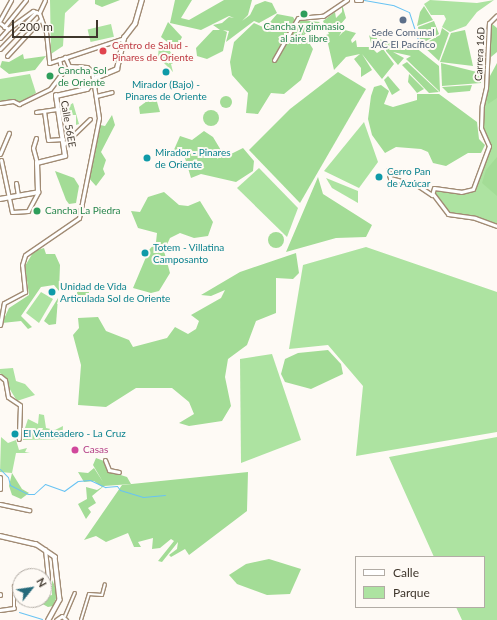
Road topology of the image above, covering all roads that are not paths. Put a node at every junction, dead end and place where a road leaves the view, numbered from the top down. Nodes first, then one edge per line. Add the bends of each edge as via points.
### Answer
1 (11, 0) edge
2 (26, 0) edge
3 (45, 0) edge
4 (142, 0) edge
5 (347, 0) edge
6 (356, 0) edge
7 (361, 0) edge
8 (38, 12) junction
9 (497, 15) edge
10 (42, 19) junction
11 (0, 24) edge
12 (6, 28) junction
13 (0, 38) edge
14 (11, 38) junction
15 (124, 38) junction
16 (18, 44) junction
17 (0, 49) edge
18 (7, 56) dead end
19 (65, 57) junction
20 (59, 59) junction
21 (274, 60) dead end
22 (93, 82) junction
23 (52, 88) junction
24 (112, 92) dead end
25 (56, 95) junction
26 (96, 96) junction
27 (0, 103) edge
28 (57, 109) junction
29 (88, 120) dead end
30 (9, 133) dead end
31 (36, 138) dead end
32 (63, 139) junction
33 (64, 144) junction
34 (0, 154) edge
35 (1, 160) dead end
36 (37, 163) junction
37 (388, 170) dead end
38 (16, 183) dead end
39 (17, 188) junction
40 (8, 189) junction
41 (38, 192) junction
42 (432, 192) junction
43 (18, 196) junction
44 (10, 197) junction
45 (0, 198) edge
46 (497, 226) edge
47 (0, 325) edge
48 (0, 376) edge
49 (19, 439) dead end
50 (105, 460) dead end
51 (119, 472) dead end
52 (0, 478) edge
53 (0, 489) edge
54 (0, 504) edge
55 (29, 510) dead end
56 (0, 536) edge
57 (45, 549) junction
58 (47, 568) edge
59 (105, 584) dead end
60 (75, 593) dead end
61 (14, 608) edge
62 (0, 610) edge
63 (66, 618) edge
64 (49, 620) edge
65 (56, 620) edge
66 (81, 620) edge

1 - 11 street
2 - 12 street
3 - 8 street
4 - 15 street via 135,24
5 - 21 street via 323,16 298,18
6 - 7 street
8 - 10 street
8 - 12 street
8 - 14 street
9 - 42 street, Carrera 16D via 489,23 482,128 489,146 476,184 468,192 434,188
10 - 16 street
10 - 20 street via 48,62
11 - 12 street
12 - 13 street
14 - 16 street
14 - 17 street
15 - 19 street
15 - 22 street via 117,69
16 - 18 street
19 - 20 street
19 - 22 street via 68,66 88,68
20 - 23 street via 62,73
22 - 25 street via 86,89
22 - 26 street
23 - 25 street
23 - 27 street via 19,104 13,101
24 - 26 street
25 - 28 street, Calle 56EE
26 - 47 street via 99,118 79,218 26,255 22,266 25,292 19,298 6,301
28 - 32 street, Calle 56EE
28 - 32 street via 40,112 48,140
29 - 33 street
30 - 34 street
31 - 36 street via 33,148
32 - 33 street, Calle 56EE
33 - 36 street, Calle 56EE via 65,156
35 - 40 street
36 - 41 street
37 - 42 street via 390,178 417,185 432,195
38 - 39 street
39 - 40 street
39 - 43 street
40 - 44 street
41 - 43 street
41 - 44 street via 27,212 12,212
42 - 46 street via 450,215 474,218
43 - 44 street
44 - 45 street
48 - 49 street via 5,380 8,397 20,406
50 - 51 street via 109,470
52 - 53 street
54 - 55 street
56 - 57 street
57 - 58 street
57 - 64 street via 56,561 60,600
59 - 66 street via 102,595 89,594
60 - 63 street
61 - 62 street
63 - 65 street

